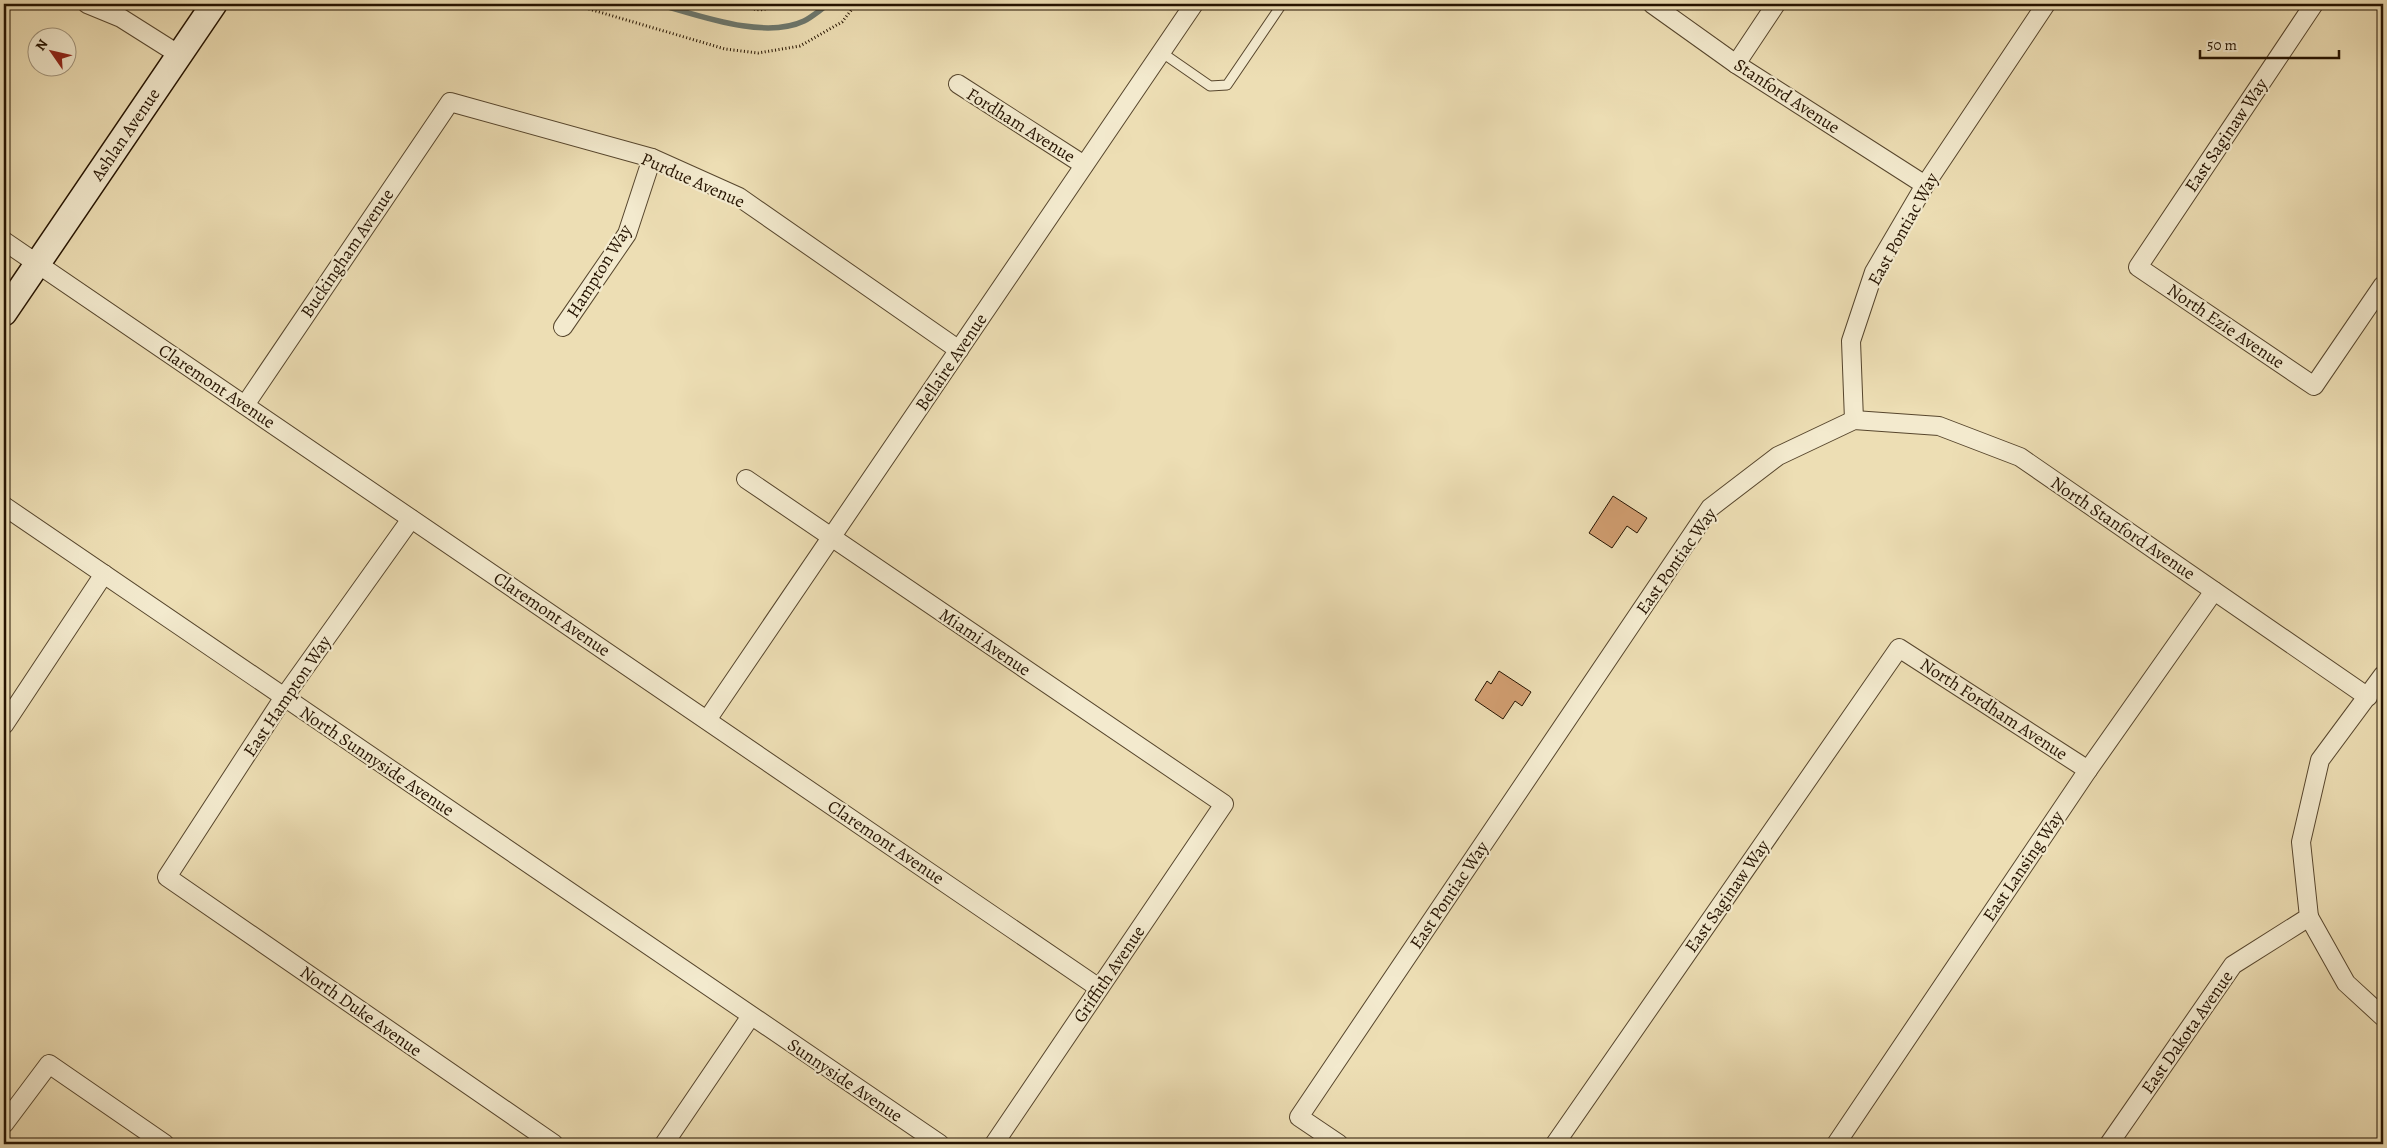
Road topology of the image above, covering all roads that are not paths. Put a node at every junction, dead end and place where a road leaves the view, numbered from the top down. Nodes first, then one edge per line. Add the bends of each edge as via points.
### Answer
1 (87, 4) edge
2 (214, 4) edge
3 (1194, 4) edge
4 (1282, 4) edge
5 (1652, 4) edge
6 (1776, 4) edge
7 (2046, 4) edge
8 (2314, 4) edge
9 (1161, 52) junction
10 (178, 54) junction
11 (1736, 64) junction
12 (958, 84) dead end
13 (450, 102) joint
14 (652, 158) junction
15 (1084, 165) junction
16 (1925, 185) junction
17 (4, 241) edge
18 (38, 264) junction
19 (2138, 267) joint
20 (2383, 285) edge
21 (4, 313) edge
22 (563, 327) dead end
23 (959, 350) junction
24 (245, 405) junction
25 (1854, 420) junction
26 (746, 479) dead end
27 (4, 506) edge
28 (411, 518) junction
29 (832, 538) junction
30 (104, 574) junction
31 (2214, 591) junction
32 (1899, 648) joint
33 (2383, 675) edge
34 (2368, 697) junction
35 (284, 698) junction
36 (707, 720) junction
37 (4, 725) edge
38 (2088, 770) junction
39 (1224, 804) joint
40 (167, 877) joint
41 (2309, 917) junction
42 (1099, 988) junction
43 (751, 1016) junction
44 (2383, 1017) edge
45 (4, 1124) edge
46 (165, 1144) edge
47 (554, 1144) edge
48 (664, 1144) edge
49 (940, 1144) edge
50 (994, 1144) edge
51 (1338, 1144) edge
52 (1555, 1144) edge
53 (1836, 1144) edge
54 (2109, 1144) edge

1 - 10 street via 121,18
2 - 10 main road, Ashlan Avenue
3 - 9 street, Bellaire Avenue
4 - 9 lane via 1227,85 1210,86
5 - 11 street, Stanford Avenue
6 - 11 street
7 - 16 street, East Pontiac Way
8 - 19 street, East Saginaw Way
9 - 15 street, Bellaire Avenue
10 - 18 main road, Ashlan Avenue
11 - 16 street, Stanford Avenue
12 - 15 street, Fordham Avenue
13 - 14 street, Purdue Avenue
13 - 24 street, Buckingham Avenue
14 - 22 street, Hampton Way via 626,234
14 - 23 street, Purdue Avenue via 739,196
15 - 23 street, Bellaire Avenue
16 - 25 street, East Pontiac Way via 1874,272 1851,341
17 - 18 street, Claremont Avenue
18 - 21 main road, Ashlan Avenue
18 - 24 street, Claremont Avenue
19 - 20 street, North Ezie Avenue via 2314,386
23 - 29 street, Bellaire Avenue
24 - 28 street, Claremont Avenue
25 - 31 street, North Stanford Avenue via 1939,426 2020,457
25 - 51 street, East Pontiac Way via 1778,456 1710,508 1299,1117
26 - 29 street, Miami Avenue
27 - 30 street, North Sunnyside Avenue
28 - 35 street, East Hampton Way
28 - 36 street, Claremont Avenue
29 - 36 street, Bellaire Avenue
29 - 39 street, Miami Avenue
30 - 35 street, North Sunnyside Avenue
30 - 37 street
31 - 34 street, North Stanford Avenue
31 - 38 street, East Lansing Way
32 - 38 street, North Fordham Avenue
32 - 52 street, East Saginaw Way
33 - 34 street
34 - 41 street via 2320,760 2301,842
35 - 40 street, East Hampton Way
35 - 43 street, North Sunnyside Avenue
36 - 42 street, Claremont Avenue
38 - 53 street, East Lansing Way
39 - 42 street, Griffith Avenue
40 - 47 street, North Duke Avenue
41 - 44 street via 2346,983
41 - 54 street, East Dakota Avenue via 2233,965
42 - 50 street, Griffith Avenue
43 - 48 street
43 - 49 street, Sunnyside Avenue
45 - 46 street via 49,1064

